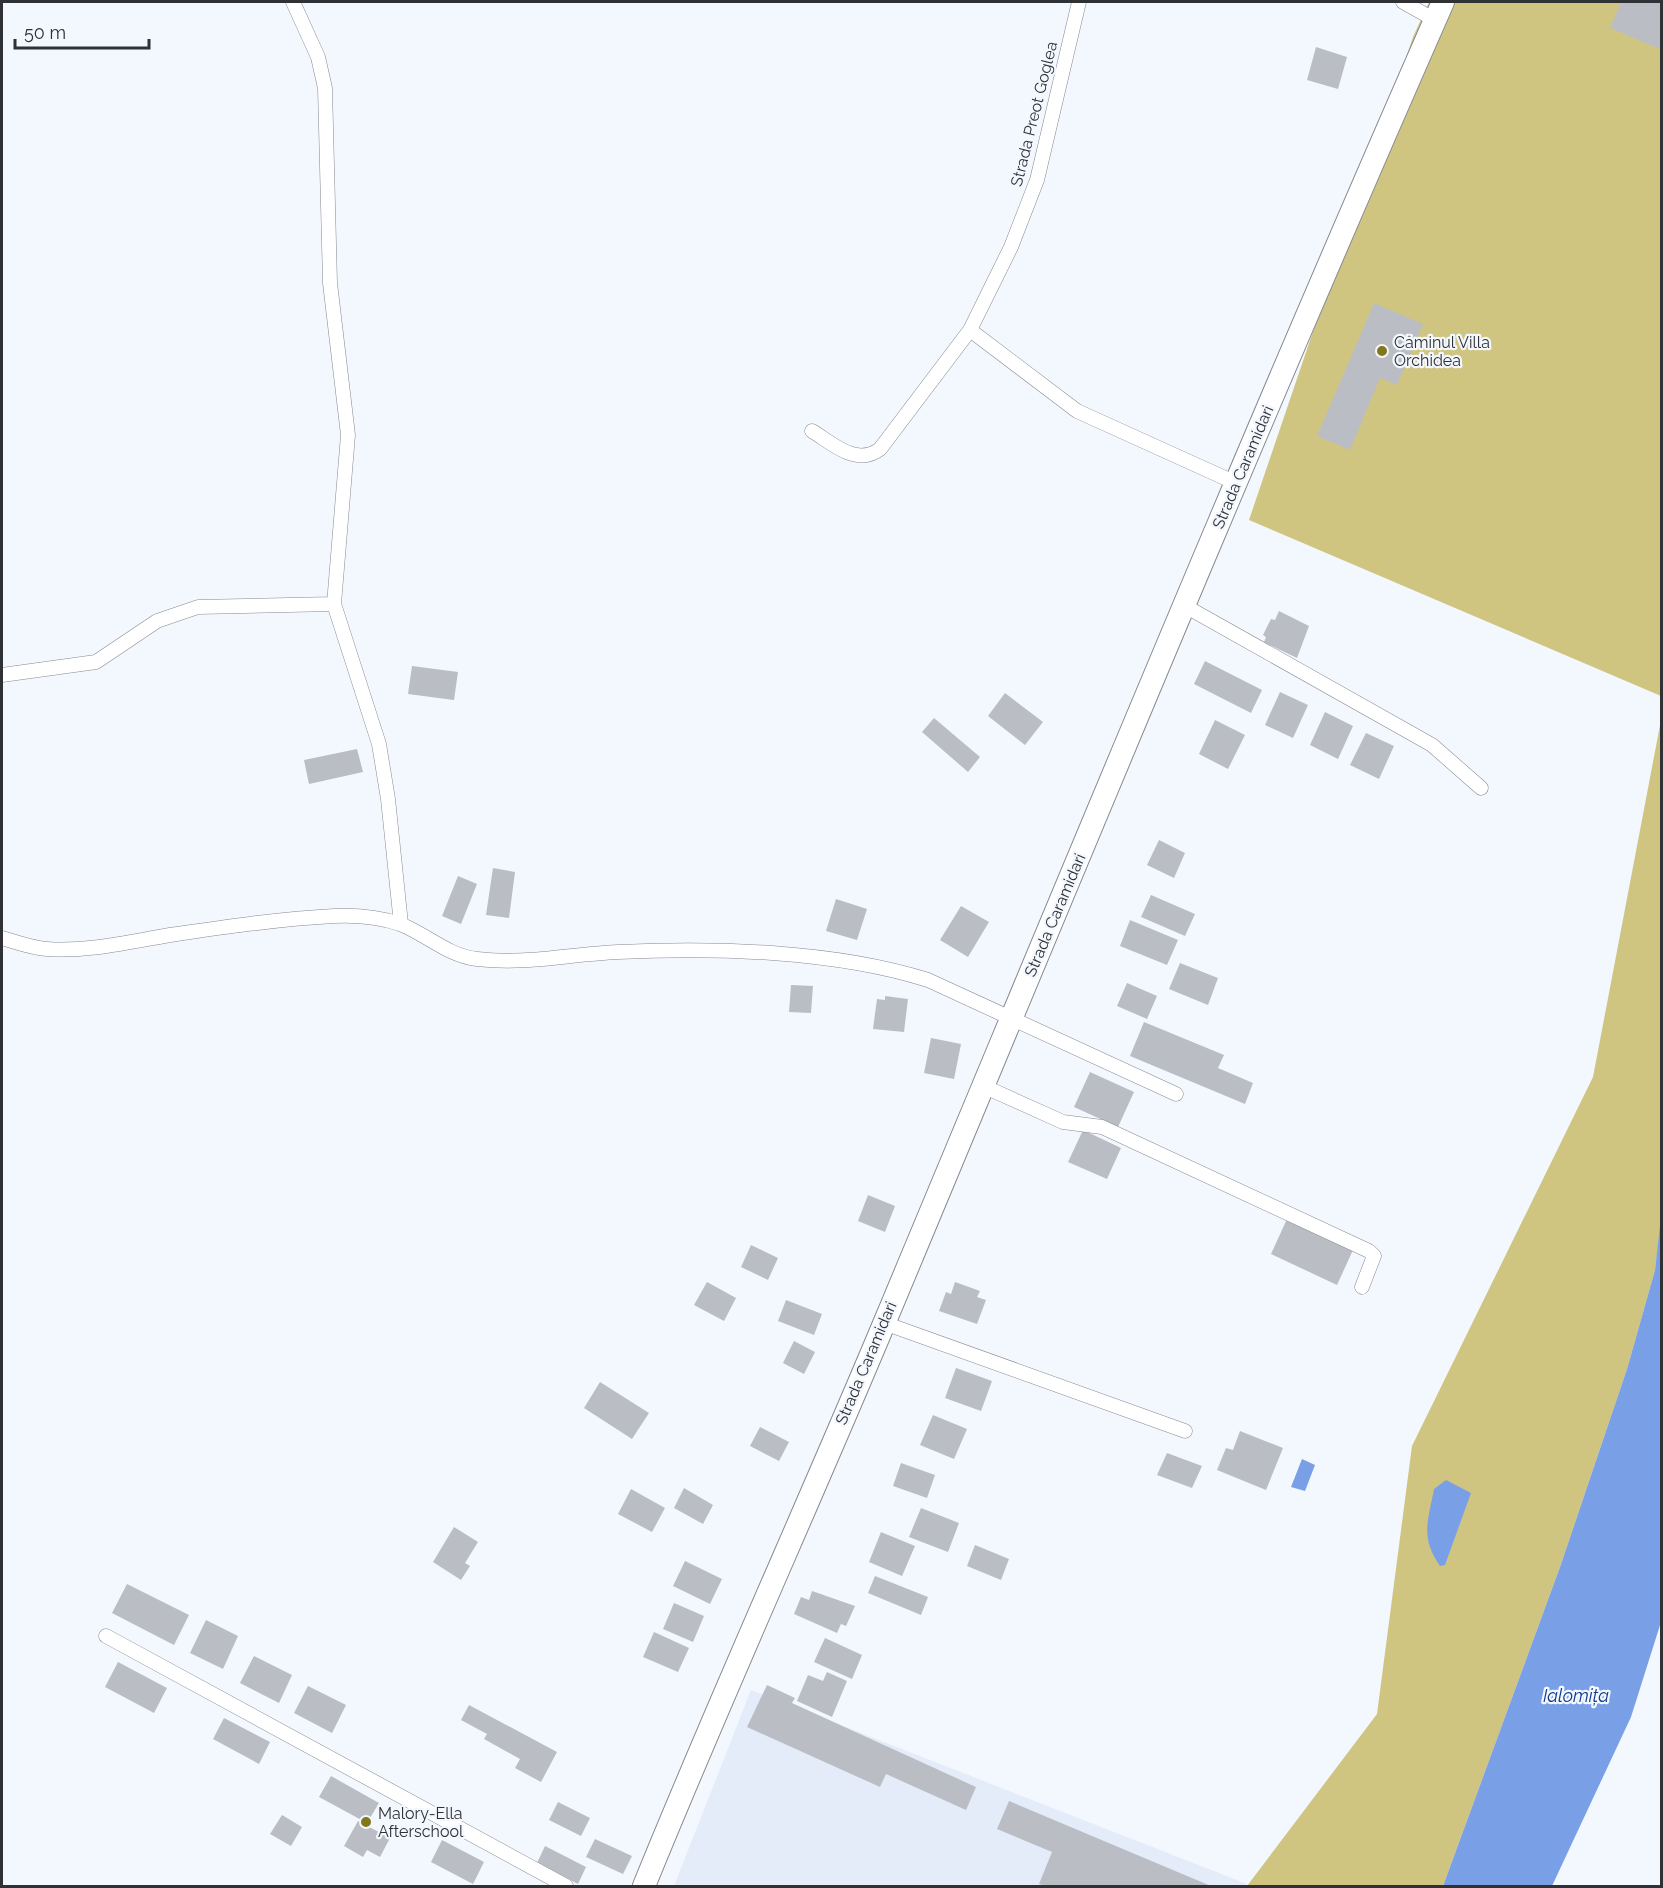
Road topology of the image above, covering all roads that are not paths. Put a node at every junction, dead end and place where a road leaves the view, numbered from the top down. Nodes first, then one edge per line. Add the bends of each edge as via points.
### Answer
1 (293, 2) edge
2 (1079, 2) edge
3 (1403, 2) edge
4 (1438, 11) edge
5 (970, 330) junction
6 (812, 431) dead end
7 (1236, 483) junction
8 (334, 604) junction
9 (1185, 606) junction
10 (2, 675) edge
11 (1481, 788) dead end
12 (400, 924) junction
13 (2, 938) edge
14 (1012, 1018) junction
15 (983, 1086) junction
16 (1176, 1094) dead end
17 (1362, 1287) dead end
18 (884, 1323) junction
19 (1185, 1431) dead end
20 (106, 1636) dead end
21 (567, 1887) edge
22 (644, 1887) edge

1 - 8 street via 318,57 325,88 330,283 348,435
2 - 5 street, Strada Preot Goglea via 1037,180 1011,248
3 - 4 street
4 - 7 main road, Strada Caramidari
5 - 6 street, Strada Preot Goglea via 873,454 848,453
5 - 7 street via 1077,411
7 - 9 main road, Strada Caramidari
8 - 10 street via 198,607 157,621 96,662
8 - 12 street via 378,744 388,798
9 - 11 street via 1432,745
9 - 14 main road, Strada Caramidari
12 - 13 street via 369,917 245,923 74,950 44,949
12 - 14 street via 440,947 473,959 507,962 674,951 819,958 928,980
14 - 15 main road, Strada Caramidari
14 - 16 street
15 - 17 street via 1063,1122 1102,1127 1359,1246 1374,1256
15 - 18 main road, Strada Caramidari
18 - 19 street
18 - 22 main road, Strada Caramidari
20 - 21 street

